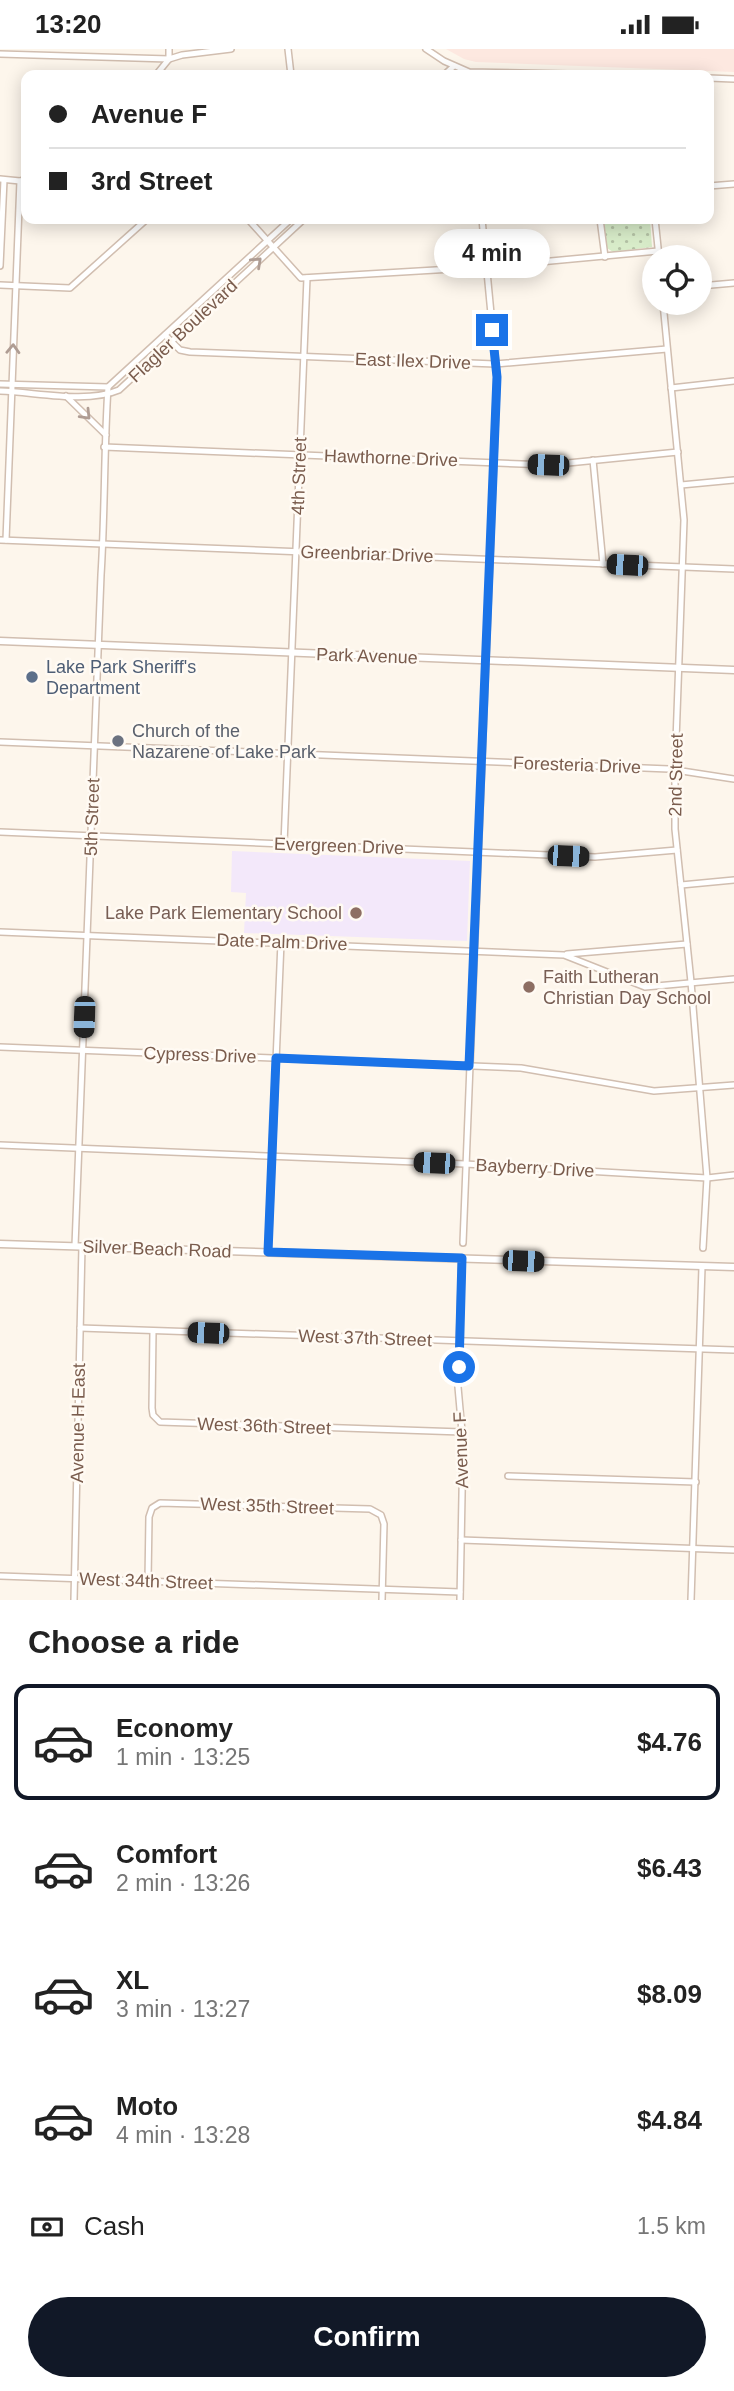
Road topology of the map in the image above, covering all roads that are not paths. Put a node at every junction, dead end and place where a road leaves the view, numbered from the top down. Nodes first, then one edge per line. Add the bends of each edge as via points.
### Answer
1 (169, 49) edge
2 (231, 49) edge
3 (288, 49) edge
4 (426, 49) edge
5 (0, 54) edge
6 (169, 59) junction
7 (454, 66) junction
8 (160, 70) edge
9 (290, 70) edge
10 (450, 70) edge
11 (460, 70) edge
12 (714, 78) edge
13 (734, 79) edge
14 (2, 179) edge
15 (21, 180) edge
16 (734, 184) edge
17 (714, 186) edge
18 (21, 210) edge
19 (142, 224) edge
20 (253, 224) edge
21 (285, 224) edge
22 (298, 224) edge
23 (482, 224) edge
24 (601, 224) edge
25 (655, 224) edge
26 (267, 240) junction
27 (657, 245) edge
28 (272, 247) junction
29 (642, 255) edge
30 (605, 257) junction
31 (0, 266) edge
32 (486, 267) junction
33 (307, 278) junction
34 (734, 283) edge
35 (0, 285) edge
36 (16, 285) junction
37 (712, 285) edge
38 (664, 315) edge
39 (165, 335) junction
40 (172, 342) junction
41 (667, 349) junction
42 (304, 357) junction
43 (495, 365) junction
44 (734, 381) edge
45 (0, 384) edge
46 (108, 387) junction
47 (12, 388) junction
48 (671, 388) junction
49 (0, 391) edge
50 (66, 395) junction
51 (107, 395) junction
52 (106, 435) junction
53 (104, 447) junction
54 (678, 452) junction
55 (300, 455) junction
56 (593, 460) junction
57 (493, 463) junction
58 (734, 480) edge
59 (681, 485) junction
60 (3, 540) edge
61 (103, 544) junction
62 (296, 551) junction
63 (489, 559) junction
64 (603, 564) junction
65 (683, 567) junction
66 (734, 569) edge
67 (0, 641) edge
68 (100, 645) junction
69 (292, 652) junction
70 (485, 660) junction
71 (678, 668) junction
72 (734, 670) edge
73 (0, 742) edge
74 (95, 746) junction
75 (288, 753) junction
76 (481, 761) junction
77 (675, 769) junction
78 (734, 779) edge
79 (0, 832) edge
80 (91, 837) junction
81 (284, 844) junction
82 (677, 850) junction
83 (478, 852) junction
84 (734, 880) edge
85 (681, 885) junction
86 (0, 932) edge
87 (87, 935) junction
88 (281, 942) junction
89 (687, 944) junction
90 (474, 950) junction
91 (564, 955) junction
92 (734, 979) edge
93 (691, 982) junction
94 (0, 1047) edge
95 (83, 1050) junction
96 (276, 1058) junction
97 (469, 1066) junction
98 (734, 1085) edge
99 (699, 1087) junction
100 (0, 1145) edge
101 (79, 1148) junction
102 (272, 1156) junction
103 (465, 1164) junction
104 (734, 1175) edge
105 (707, 1178) junction
106 (463, 1243) dead end
107 (0, 1244) edge
108 (78, 1246) junction
109 (703, 1248) dead end
110 (268, 1252) junction
111 (462, 1258) junction
112 (702, 1267) junction
113 (734, 1268) edge
114 (80, 1328) junction
115 (153, 1331) junction
116 (460, 1341) junction
117 (701, 1349) junction
118 (734, 1350) edge
119 (462, 1432) junction
120 (509, 1476) dead end
121 (696, 1482) junction
122 (461, 1540) junction
123 (693, 1548) junction
124 (734, 1549) edge
125 (0, 1576) edge
126 (75, 1579) junction
127 (148, 1581) junction
128 (383, 1589) junction
129 (460, 1592) junction
130 (74, 1600) edge
131 (382, 1600) edge
132 (460, 1600) edge
133 (691, 1600) edge

1 - 6 street
2 - 6 street
3 - 9 street
4 - 7 street
5 - 6 street
6 - 8 street
7 - 10 street
7 - 11 street
12 - 13 street
14 - 15 street
14 - 31 street
16 - 17 street
18 - 36 street
19 - 36 street via 69,288
20 - 26 street
21 - 26 street, Flagler Boulevard
22 - 28 street, Flagler Boulevard
23 - 32 street
24 - 30 street
25 - 27 street
26 - 28 street
26 - 39 street, Flagler Boulevard
28 - 33 street via 301,278
40 -> 28 street, Flagler Boulevard
29 - 30 street
30 - 32 street
32 - 33 street
32 - 43 street
33 - 42 street, 4th Street
34 - 37 street
35 - 36 street
47 -> 36 street
38 - 41 street, 2nd Street
39 - 40 street, East Ilex Drive
39 - 46 street, Flagler Boulevard
40 - 42 street, East Ilex Drive via 190,352
40 - 51 street, Flagler Boulevard via 119,390
41 - 43 street, East Ilex Drive
41 - 48 street, 2nd Street
42 - 43 street, East Ilex Drive
42 - 55 street, 4th Street
43 - 57 street
44 - 48 street
45 - 47 street, Flagler Boulevard
46 - 47 street, Flagler Boulevard
46 - 51 street, 5th Street
47 - 49 street, Flagler Boulevard
47 - 50 street, Flagler Boulevard
47 - 60 street
48 - 54 street, 2nd Street
50 - 51 street, Flagler Boulevard
50 -> 52 street
51 - 52 street, 5th Street
52 - 53 street, 5th Street
53 - 55 street, Hawthorne Drive
53 - 61 street, 5th Street
54 - 56 street, Hawthorne Drive
54 - 59 street, 2nd Street
55 - 57 street, Hawthorne Drive
55 - 62 street, 4th Street
56 - 57 street, Hawthorne Drive via 548,465
56 - 64 street
57 - 63 street
58 - 59 street
59 - 65 street, 2nd Street
60 - 61 street, Greenbriar Drive
61 - 62 street, Greenbriar Drive
61 - 68 street, 5th Street
62 - 63 street, Greenbriar Drive
62 - 69 street, 4th Street
63 - 64 street, Greenbriar Drive
63 - 70 street
64 - 65 street, Greenbriar Drive
65 - 66 street, Greenbriar Drive
65 - 71 street, 2nd Street
67 - 68 street, Park Avenue
68 - 69 street, Park Avenue
68 - 74 street, 5th Street
69 - 70 street, Park Avenue
69 - 75 street, 4th Street
70 - 71 street, Park Avenue
70 - 76 street
71 - 72 street, Park Avenue
71 - 77 street, 2nd Street
73 - 74 street, Foresteria Drive
74 - 75 street, Foresteria Drive
74 - 80 street, 5th Street
75 - 76 street, Foresteria Drive
75 - 81 street, 4th Street
76 - 77 street, Foresteria Drive
76 - 83 street
77 - 78 street, Foresteria Drive
77 - 82 street, 2nd Street
79 - 80 street, Evergreen Drive
80 - 81 street, Evergreen Drive
80 - 87 street, 5th Street
81 - 83 street, Evergreen Drive
82 - 83 street, Evergreen Drive via 595,857
82 - 85 street, 2nd Street
83 - 90 street
84 - 85 street
85 - 89 street, 2nd Street
86 - 87 street, Date Palm Drive
87 - 88 street, Date Palm Drive
87 - 95 street, 5th Street
88 - 90 street, Date Palm Drive
88 - 96 street
89 - 91 street, Date Palm Drive
89 - 93 street, 2nd Street
90 - 91 street, Date Palm Drive
90 - 97 street
91 - 93 street, Date Palm Drive via 645,987
92 - 93 street, Date Palm Drive
93 - 99 street, 2nd Street
94 - 95 street, Cypress Drive
95 - 96 street, Cypress Drive
95 - 101 street, 5th Street
96 - 97 street, Cypress Drive
96 - 102 street
97 - 99 street, Cypress Drive via 521,1068 654,1091
97 - 103 street
98 - 99 street, Cypress Drive
99 - 105 street, 2nd Street
100 - 101 street, Bayberry Drive
101 - 102 street, Bayberry Drive
101 - 108 street, 5th Street
102 - 103 street, Bayberry Drive
102 - 110 street
103 - 105 street, Bayberry Drive
103 - 106 street
104 - 105 street, Bayberry Drive
105 - 109 street, 2nd Street
107 - 108 street, Silver Beach Road
108 - 110 street, Silver Beach Road
108 - 114 street, Avenue H East
110 - 111 street, Silver Beach Road
111 - 112 street, Silver Beach Road
111 - 116 street, Avenue F
112 - 113 street, Silver Beach Road
112 - 117 street
114 - 115 street, West 37th Street
114 - 126 street, Avenue H East
115 - 116 street, West 37th Street
115 - 119 street, West 36th Street via 152,1408 160,1422
116 - 117 street, West 37th Street
116 - 119 street, Avenue F
117 - 118 street, West 37th Street
117 - 121 street
119 - 122 street, Avenue F
120 - 121 street
121 - 123 street
122 - 123 street
122 - 129 street, Avenue F
123 - 124 street
123 - 133 street
125 - 126 street, West 34th Street
126 - 127 street, West 34th Street
126 - 130 street, Avenue H East
127 - 128 street, West 34th Street
127 - 128 street, West 35th Street via 150,1512 164,1502 370,1509 378,1512 384,1524
128 - 129 street, West 34th Street
128 - 131 street
129 - 132 street, Avenue F

